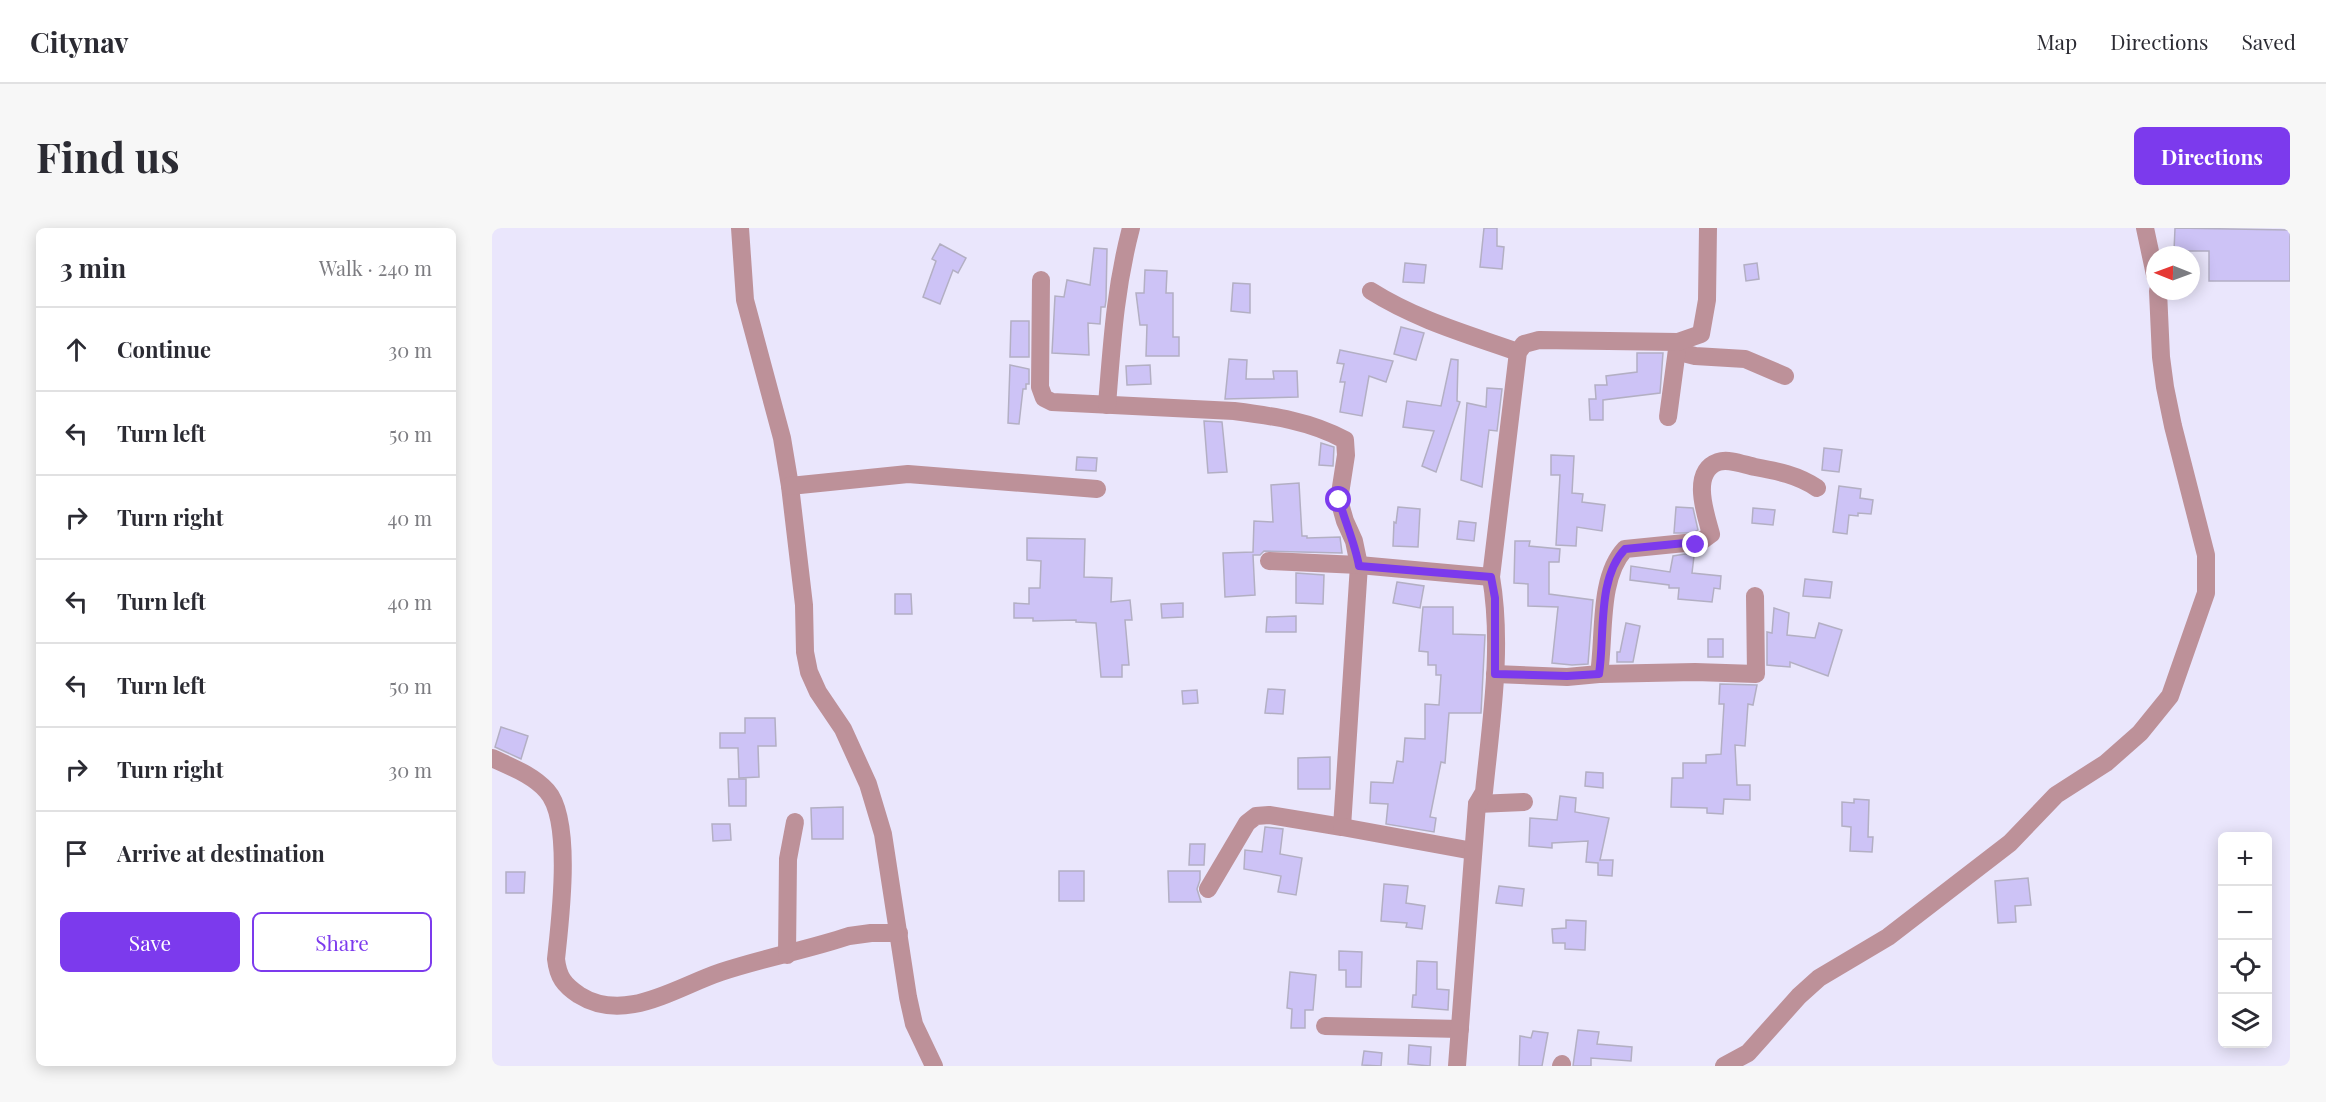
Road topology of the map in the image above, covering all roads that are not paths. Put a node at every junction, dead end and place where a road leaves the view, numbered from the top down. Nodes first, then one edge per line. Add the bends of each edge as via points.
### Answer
1 (740, 228) edge
2 (1131, 228) edge
3 (1708, 228) edge
4 (2145, 228) edge
5 (2149, 246) edge
6 (1041, 280) dead end
7 (1371, 291) dead end
8 (2159, 300) edge
9 (1677, 345) junction
10 (1518, 352) junction
11 (1785, 376) dead end
12 (1107, 405) junction
13 (1668, 417) dead end
14 (790, 486) junction
15 (1817, 488) dead end
16 (1097, 489) dead end
17 (1269, 561) dead end
18 (1359, 566) junction
19 (1491, 577) junction
20 (1755, 596) dead end
21 (1495, 674) junction
22 (1599, 674) junction
23 (492, 758) edge
24 (1524, 802) dead end
25 (1477, 804) junction
26 (795, 822) dead end
27 (1342, 827) junction
28 (1473, 851) junction
29 (1208, 889) dead end
30 (899, 933) junction
31 (787, 955) junction
32 (1325, 1026) dead end
33 (1460, 1029) junction
34 (934, 1066) edge
35 (1457, 1066) edge
36 (1724, 1066) edge

1 - 14 street via 745,300 782,438
2 - 12 street via 1114,313
3 - 9 street via 1707,300 1701,334
4 - 5 street
6 - 12 street via 1040,387 1044,398 1052,402
7 - 10 street via 1423,319
8 - 36 street via 2165,387 2206,555 2206,593 2170,696 2140,733 2106,763 2056,795 2010,843 1888,937 1819,978 1748,1053
9 - 10 street via 1539,339 1524,344
9 - 11 street via 1695,356 1745,359
9 - 13 street
10 - 19 street
12 - 18 street via 1262,414 1316,425 1345,440 1339,500
14 - 16 street via 908,474
14 - 30 street via 809,672 843,729 868,784 883,834
15 - 22 street via 1786,473 1733,462 1718,462 1709,469 1700,492 1710,534 1696,545 1625,549 1616,559 1607,581
17 - 18 street
18 - 19 street
18 - 27 street
19 - 21 street via 1495,598
20 - 22 street via 1756,674
21 - 22 street
21 - 25 street via 1484,792
23 - 31 street via 548,792 560,821 564,866 557,973 565,985 590,1002 611,1007 635,1005 722,972
24 - 25 street
25 - 28 street
26 - 31 street via 788,859
27 - 28 street
27 - 29 street via 1256,816 1247,823
28 - 33 street
30 - 31 street via 849,936
30 - 34 street via 914,1024
32 - 33 street
33 - 35 street

